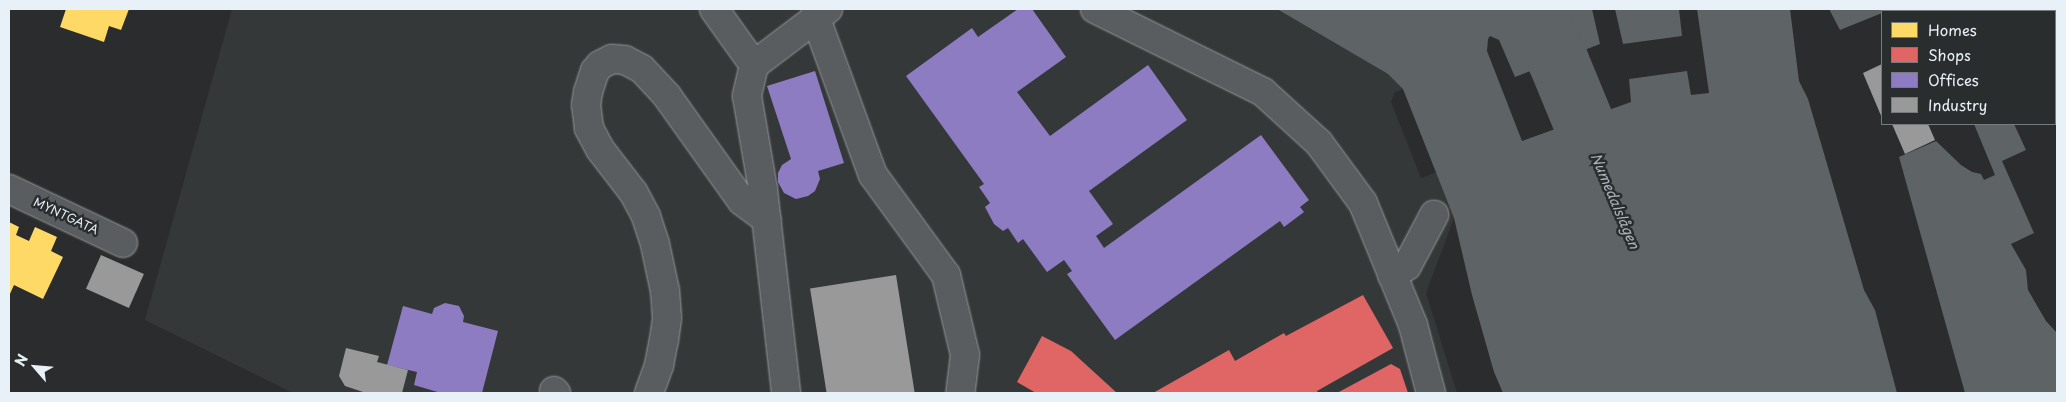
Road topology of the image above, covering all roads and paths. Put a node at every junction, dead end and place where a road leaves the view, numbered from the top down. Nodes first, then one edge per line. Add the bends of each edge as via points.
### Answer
1 (714, 9) edge
2 (1095, 9) edge
3 (821, 12) edge
4 (754, 65) junction
5 (9, 189) edge
6 (1434, 215) dead end
7 (767, 220) junction
8 (123, 243) dead end
9 (1392, 275) junction
10 (649, 393) edge
11 (786, 393) edge
12 (960, 393) edge
13 (1431, 393) edge

1 - 4 street
2 - 9 street via 1262,92 1319,143 1363,203
3 - 4 street
3 - 12 street via 873,175 946,275 965,354
4 - 7 street via 747,96
5 - 8 street, MYNTGATA
6 - 9 street via 1408,266
7 - 10 street via 742,201 668,96 642,69 625,60 612,59 600,65 588,92 586,105 590,128 600,149 633,192 646,216 656,244 665,291 667,318 664,340
7 - 11 street
9 - 13 street via 1413,325

